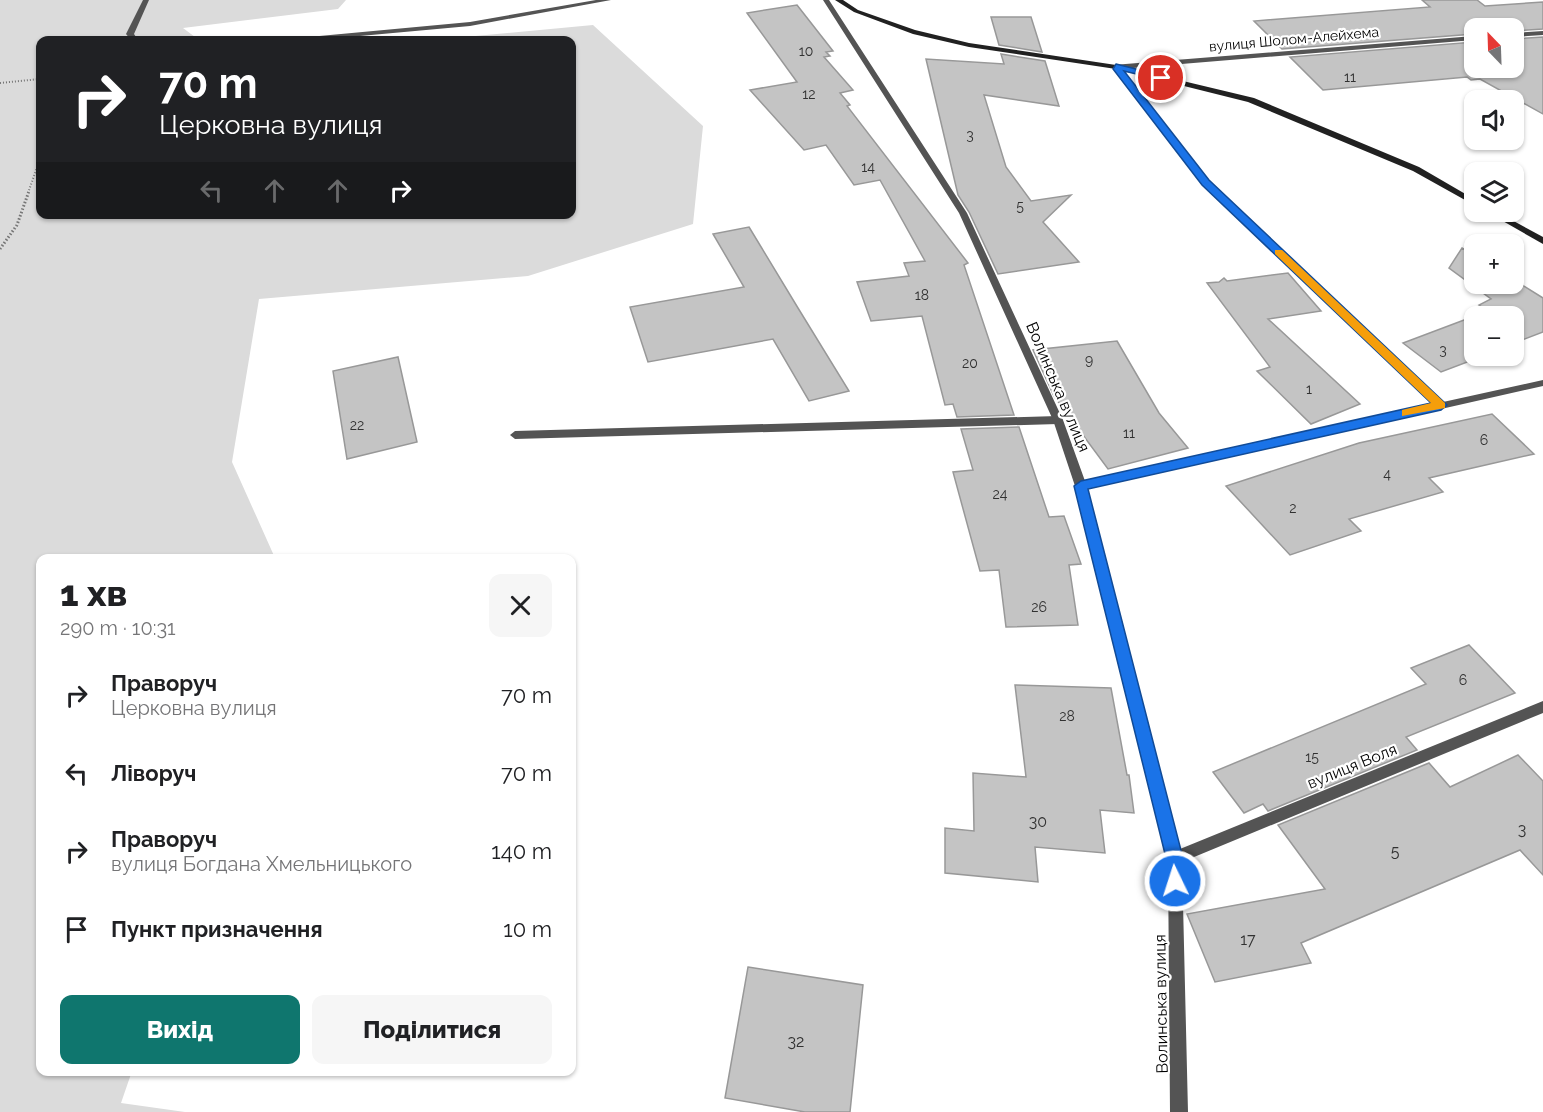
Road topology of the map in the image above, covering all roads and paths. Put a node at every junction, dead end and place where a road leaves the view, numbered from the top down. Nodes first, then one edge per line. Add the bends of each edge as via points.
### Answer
1 (146, 0) edge
2 (608, 0) edge
3 (826, 0) edge
4 (838, 0) edge
5 (1543, 33) edge
6 (1524, 34) edge
7 (131, 36) edge
8 (344, 36) edge
9 (1464, 39) edge
10 (1116, 67) junction
11 (36, 79) edge
12 (0, 83) edge
13 (36, 170) edge
14 (1464, 196) edge
15 (1509, 222) edge
16 (1543, 241) edge
17 (0, 249) edge
18 (1543, 382) edge
19 (1441, 405) junction
20 (1058, 420) junction
21 (515, 435) dead end
22 (1081, 486) junction
23 (1543, 707) edge
24 (1175, 858) junction
25 (1179, 1112) edge

1 - 7 street
2 - 8 street via 448,27
3 - 20 street, Волинська вулиця via 963,213
4 - 10 main road via 856,11 913,32 969,45
5 - 6 street
9 - 10 street, вулиця Шолом-Алейхема
10 - 14 main road via 1251,100 1416,168
10 - 19 street via 1206,183
11 - 12 path
13 - 17 path via 17,225
15 - 16 main road
18 - 19 street
19 - 22 street
20 - 21 street
20 - 22 street, Волинська вулиця
22 - 24 street, Волинська вулиця
23 - 24 street, вулиця Воля
24 - 25 street, Волинська вулиця

